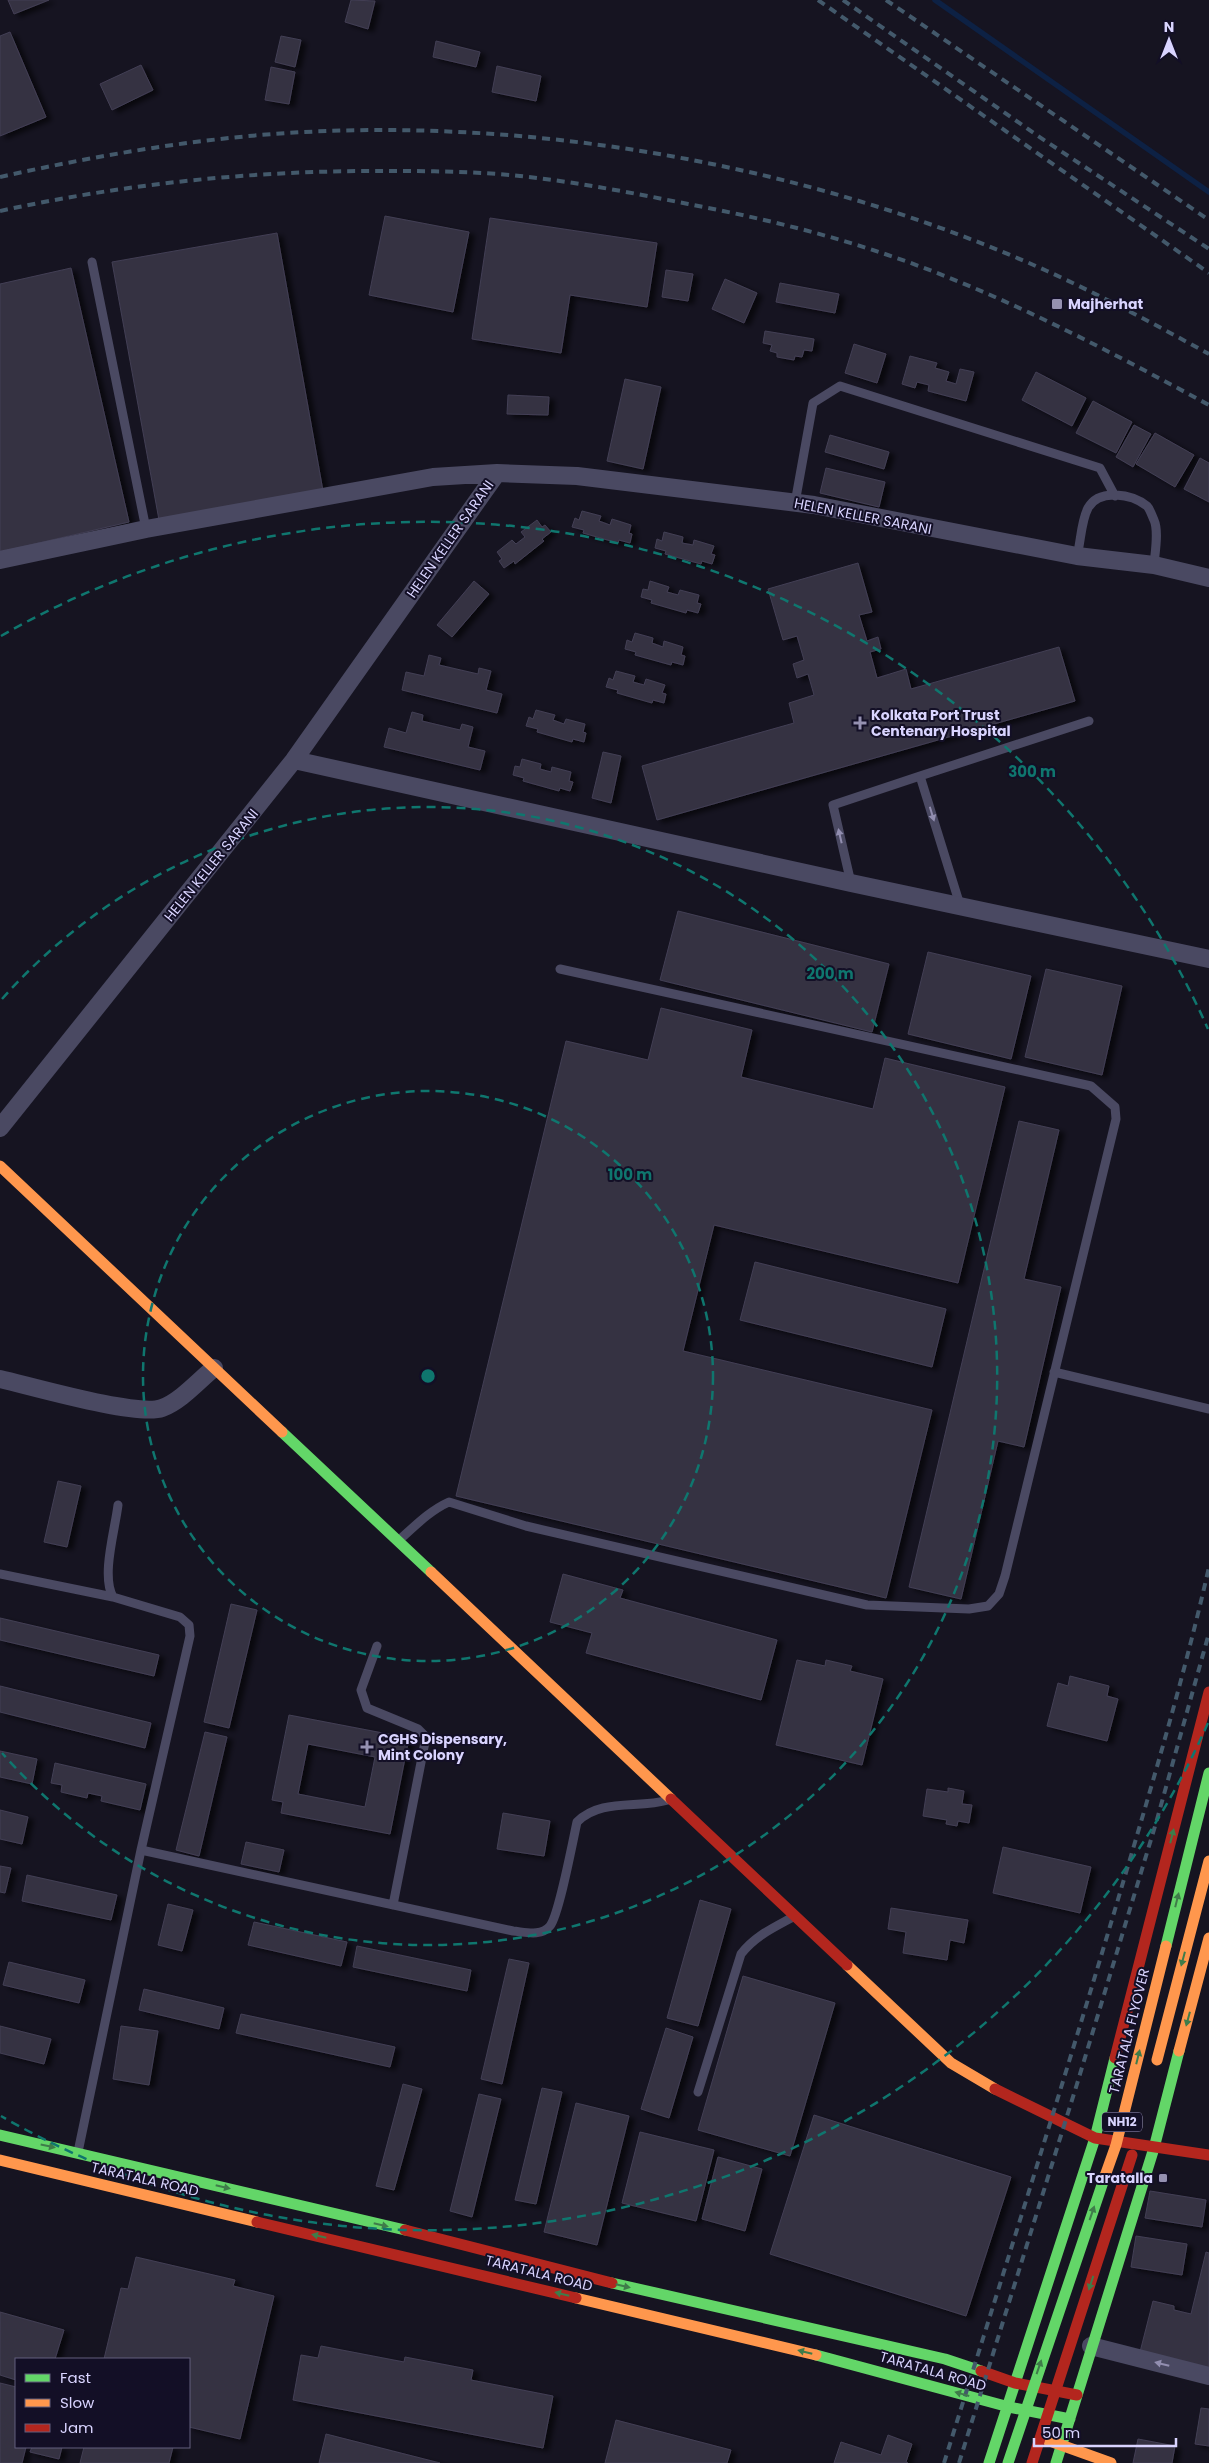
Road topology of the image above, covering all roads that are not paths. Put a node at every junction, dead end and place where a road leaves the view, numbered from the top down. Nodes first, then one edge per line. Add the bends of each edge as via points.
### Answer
1 (92, 262) dead end
2 (497, 473) junction
3 (1115, 496) junction
4 (795, 503) junction
5 (146, 529) junction
6 (1078, 556) junction
7 (0, 560) edge
8 (1154, 565) junction
9 (1209, 578) edge
10 (1090, 721) dead end
11 (294, 760) junction
12 (920, 776) junction
13 (851, 883) junction
14 (960, 905) junction
15 (1209, 959) edge
16 (560, 968) dead end
17 (0, 1128) edge
18 (0, 1166) edge
19 (214, 1368) junction
20 (1054, 1372) junction
21 (0, 1379) edge
22 (1209, 1409) edge
23 (118, 1505) dead end
24 (398, 1542) junction
25 (0, 1574) edge
26 (113, 1597) junction
27 (377, 1646) dead end
28 (1209, 1692) edge
29 (1209, 1773) edge
30 (672, 1799) junction
31 (141, 1850) junction
32 (1209, 1861) edge
33 (393, 1905) junction
34 (795, 1916) junction
35 (1209, 1938) edge
36 (1153, 2073) dead end
37 (698, 2092) dead end
38 (1138, 2131) dead end
39 (0, 2136) edge
40 (1095, 2138) junction
41 (1154, 2148) junction
42 (78, 2153) junction
43 (1209, 2155) edge
44 (0, 2160) edge
45 (1091, 2346) junction
46 (1209, 2376) edge
47 (1015, 2383) junction
48 (1078, 2395) junction
49 (1009, 2407) junction
50 (1070, 2419) junction
51 (1002, 2428) junction
52 (996, 2443) junction
53 (1062, 2444) junction
54 (989, 2463) edge
55 (1008, 2463) edge
56 (1032, 2463) edge
57 (1050, 2463) edge
58 (1056, 2463) edge
59 (1111, 2463) edge

1 - 5 lane
2 - 4 street, HELEN KELLER SARANI via 577,476
2 - 5 street via 433,477
2 - 11 street, HELEN KELLER SARANI
3 - 4 lane via 1100,468 840,386 813,403
3 - 6 lane via 1103,496 1092,502 1087,510
3 - 8 lane via 1130,498 1148,507 1155,522
4 - 6 street, HELEN KELLER SARANI
5 - 7 street
6 - 8 street, HELEN KELLER SARANI
8 - 9 street, HELEN KELLER SARANI
10 - 12 lane
11 - 13 street
11 - 17 street, HELEN KELLER SARANI
13 -> 12 lane via 833,805
12 -> 14 lane
13 - 14 street
14 - 15 street
16 - 20 lane via 1091,1086 1106,1097 1115,1107 1116,1119
18 - 19 main road
19 - 21 street via 164,1408 151,1411
19 - 24 main road
20 - 22 lane
20 - 24 lane via 1005,1576 999,1594 988,1606 969,1609 867,1604 526,1526 449,1502 439,1506
23 - 26 lane via 108,1572 108,1588
24 - 30 main road
25 - 26 lane
26 - 31 lane via 180,1617 189,1625 190,1636
27 - 33 lane via 362,1690 367,1708 418,1729 426,1737
40 -> 28 main road
55 -> 29 main road, TARATALA FLYOVER / NH12, bridge via 1116,2145
30 - 33 lane via 652,1805 599,1808 586,1812 576,1822 557,1909 550,1926 538,1933 513,1931
30 - 34 main road
31 - 33 lane
31 - 42 lane
32 -> 36 main road, bridge
34 - 37 lane via 760,1935 742,1954
34 - 40 main road via 951,2063 979,2082
35 -> 41 main road
38 -> 56 main road, NH12, bridge
39 -> 42 main road
40 - 41 main road
40 - 47 main road
41 - 43 main road
41 - 45 main road
42 -> 47 main road via 475,2247 618,2285 945,2359
49 -> 44 main road, TARATALA ROAD via 849,2363
46 -> 45 street
45 - 48 main road
47 - 48 main road
47 - 49 main road
48 - 50 main road
49 - 50 main road, TARATALA ROAD
49 - 51 main road
50 - 53 main road
51 - 52 main road
51 - 53 main road
52 - 54 main road
52 - 57 main road
53 - 58 main road
53 - 59 main road

